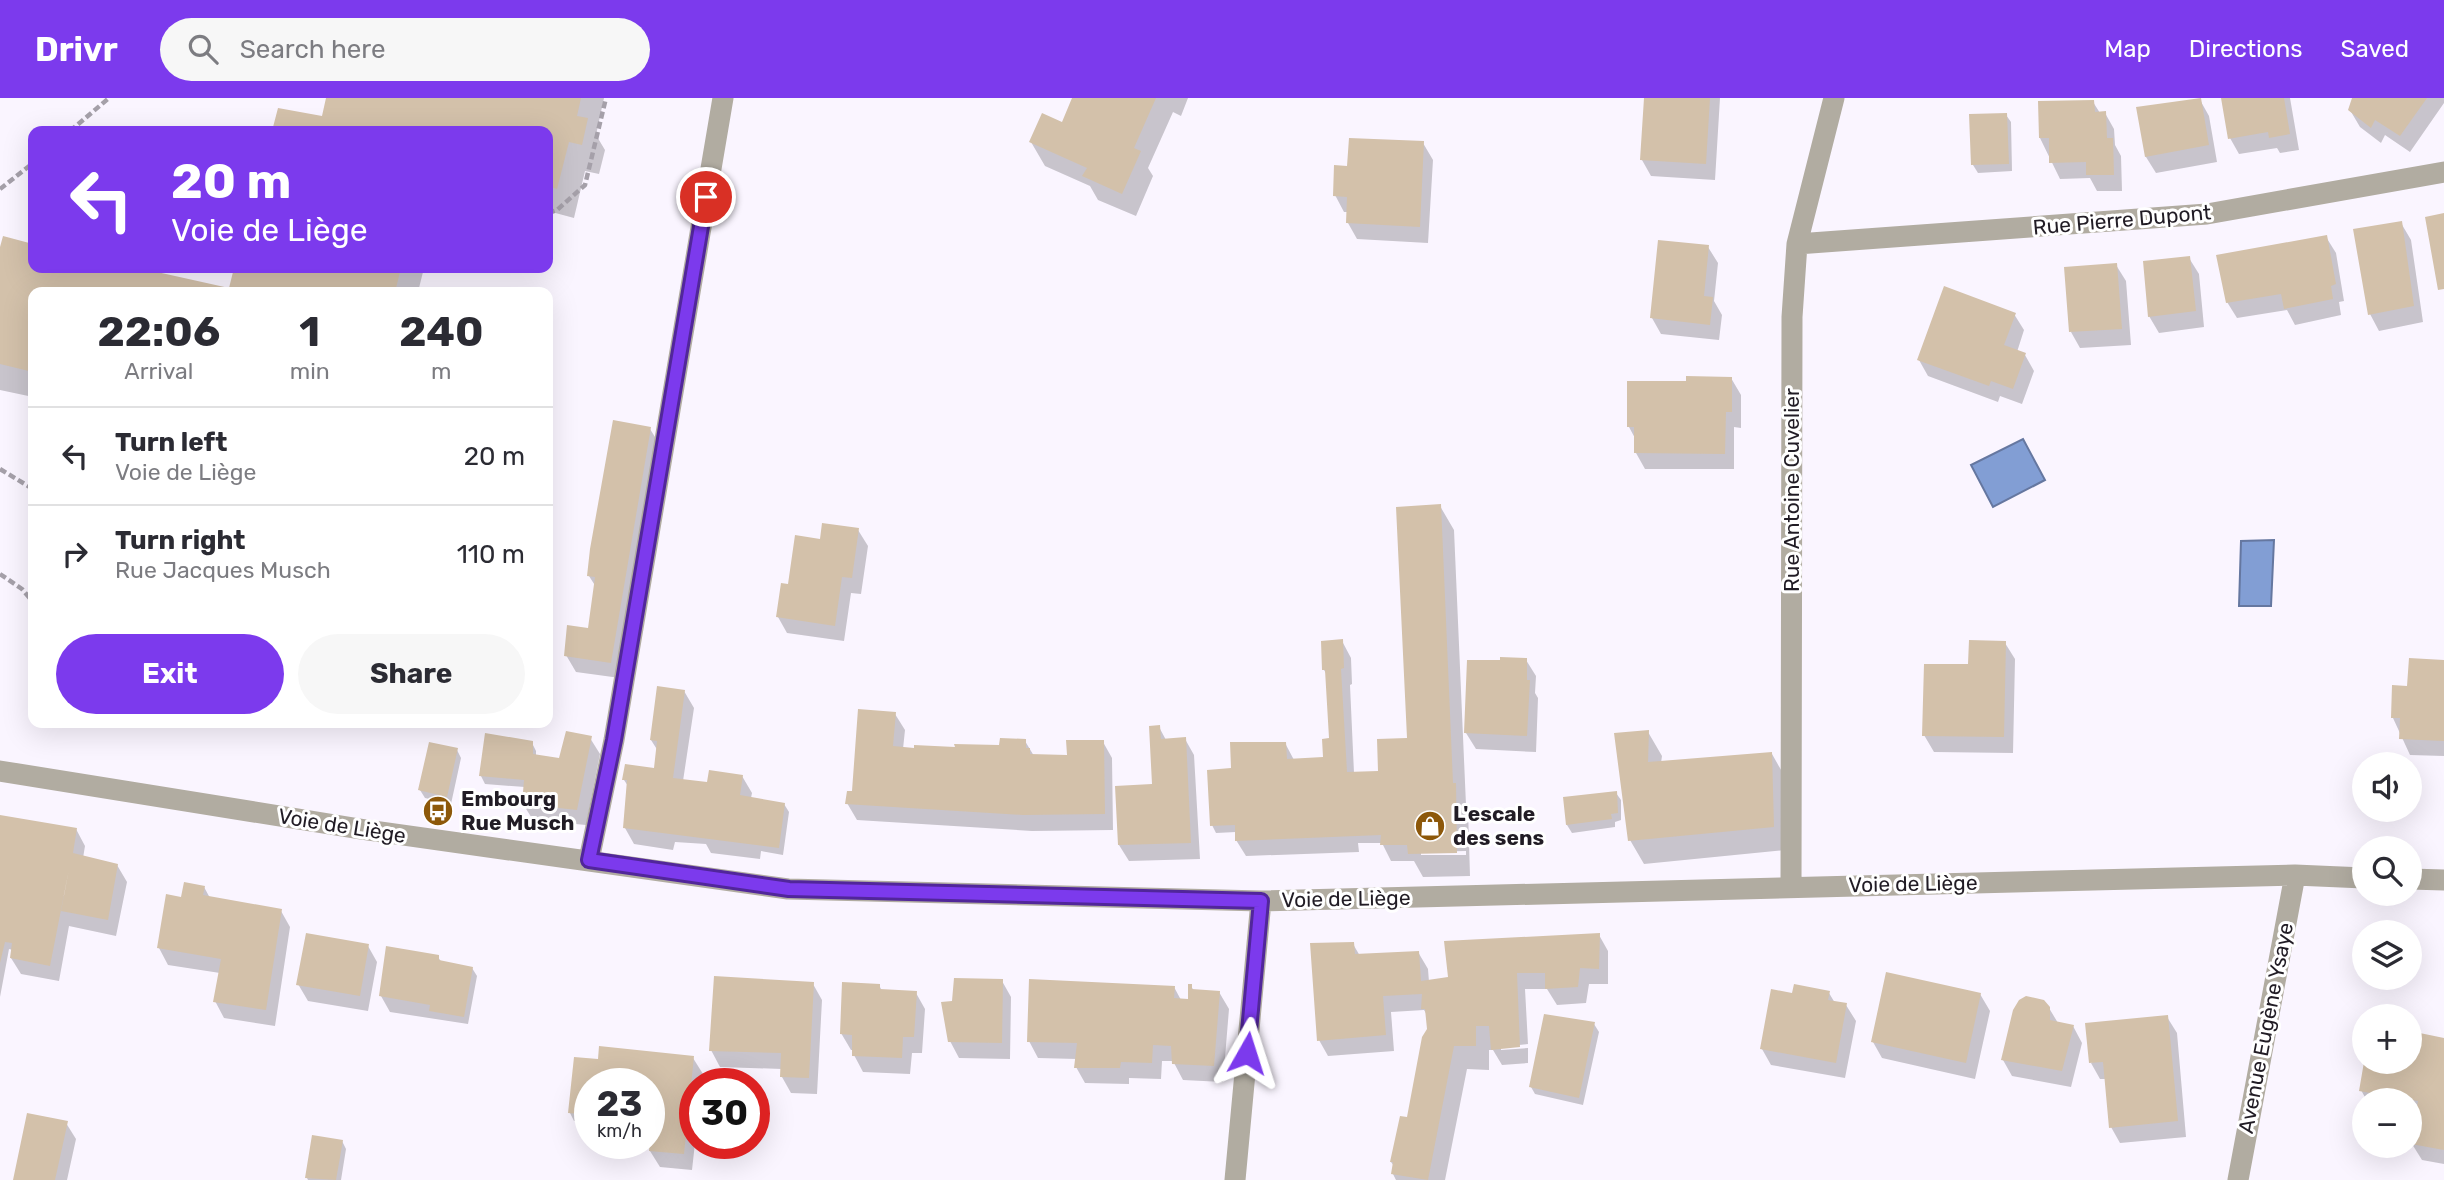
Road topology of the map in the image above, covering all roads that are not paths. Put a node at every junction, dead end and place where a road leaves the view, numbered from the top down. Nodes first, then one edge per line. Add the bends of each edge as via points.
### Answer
1 (723, 98) edge
2 (1834, 98) edge
3 (2444, 172) edge
4 (1797, 244) junction
5 (0, 771) edge
6 (589, 860) junction
7 (2295, 875) junction
8 (2352, 877) edge
9 (2422, 879) edge
10 (2444, 880) edge
11 (1791, 887) junction
12 (1261, 901) junction
13 (1235, 1180) edge
14 (2238, 1180) edge

1 - 6 street
2 - 4 street, Rue Antoine Cuvelier
3 - 4 street, Rue Pierre Dupont via 2207,214
4 - 11 street, Rue Antoine Cuvelier via 1792,317
5 - 6 street, Voie de Liège via 360,830
6 - 12 street, Voie de Liège via 789,889
7 - 8 street, Voie de Liège
7 - 11 street, Voie de Liège
7 - 14 street, Avenue Eugène Ysaye
9 - 10 street
11 - 12 street, Voie de Liège
12 - 13 street

